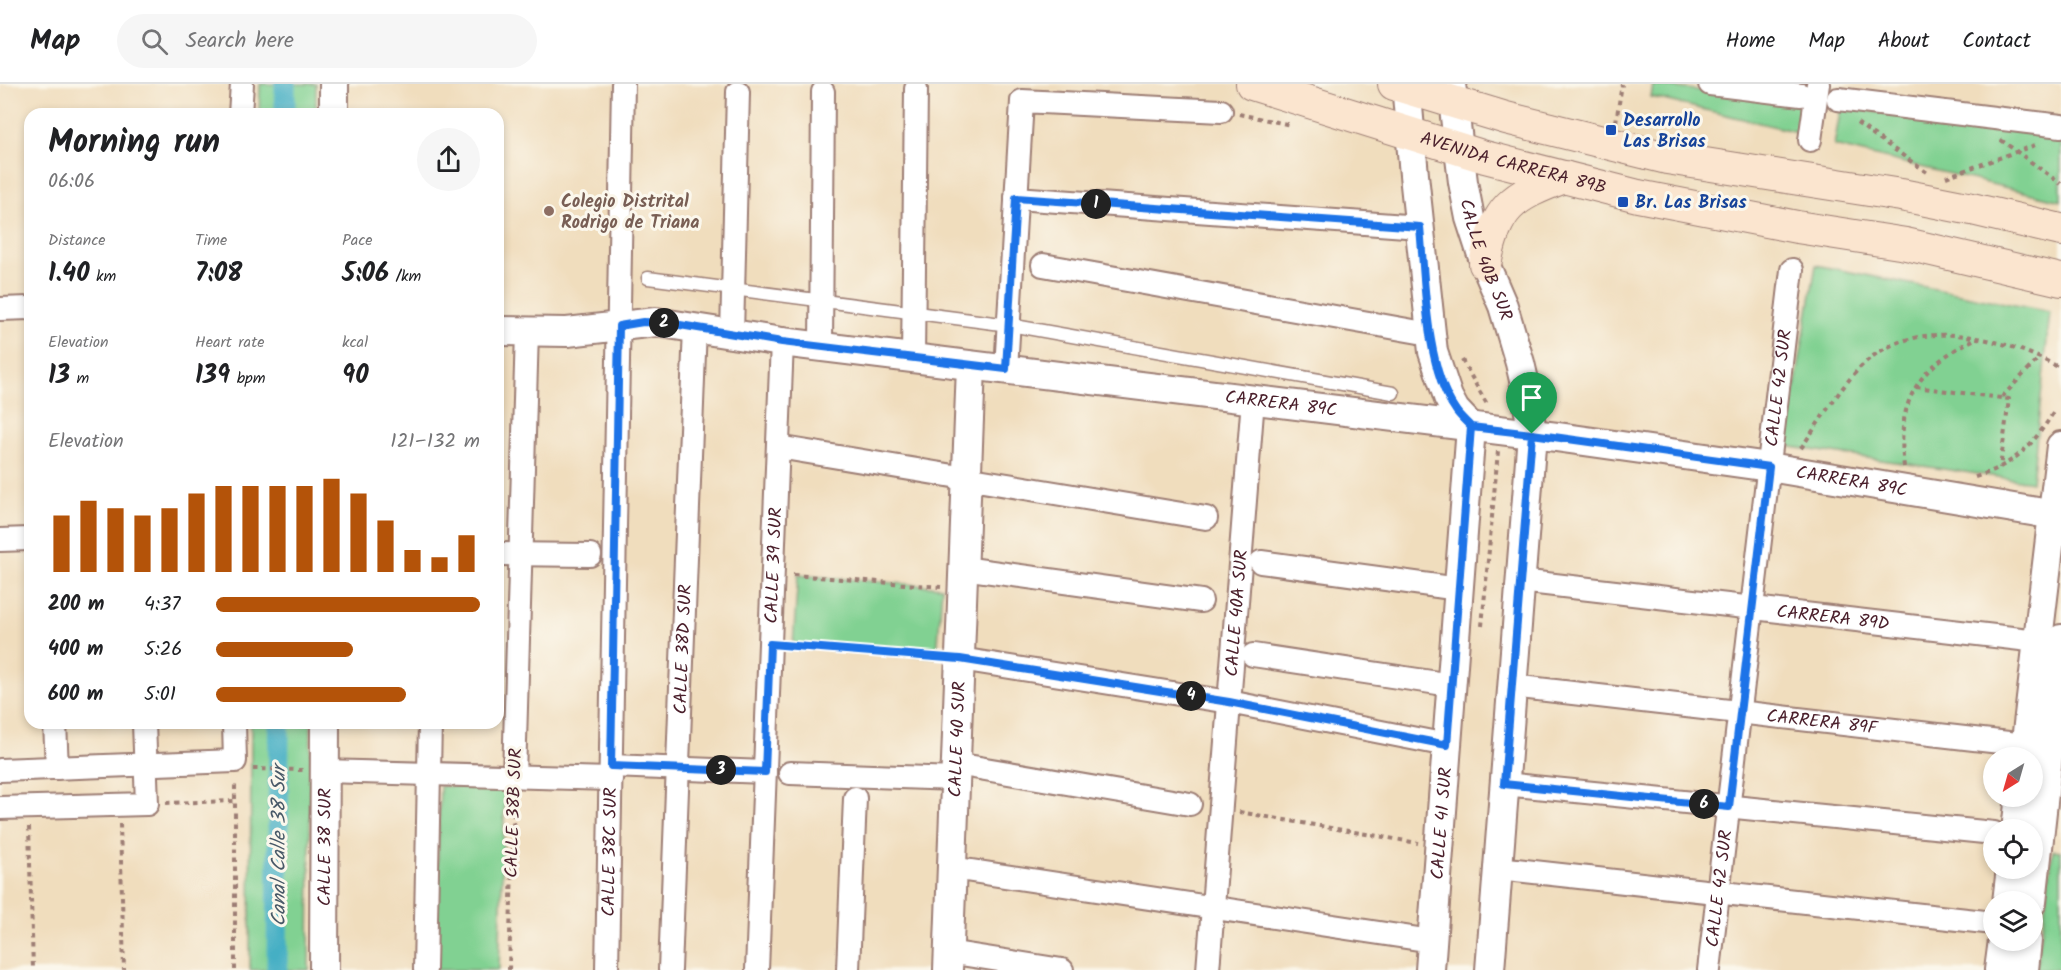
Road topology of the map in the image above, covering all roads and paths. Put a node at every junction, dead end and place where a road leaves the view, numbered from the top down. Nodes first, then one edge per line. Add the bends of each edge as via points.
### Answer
1 (242, 84) edge
2 (334, 84) edge
3 (623, 84) edge
4 (1252, 84) edge
5 (1622, 84) edge
6 (1710, 84) edge
7 (1402, 85) edge
8 (916, 89) dead end
9 (1809, 89) edge
10 (738, 92) dead end
11 (823, 92) dead end
12 (1452, 93) edge
13 (1838, 99) dead end
14 (240, 108) edge
15 (334, 108) edge
16 (1221, 111) dead end
17 (1616, 122) dead end
18 (1855, 122) dead end
19 (2061, 126) edge
20 (1411, 135) junction
21 (1999, 138) dead end
22 (1810, 140) dead end
23 (2039, 144) dead end
24 (1459, 149) junction
25 (2018, 152) junction
26 (1564, 177) junction
27 (2061, 184) edge
28 (1016, 198) junction
29 (1420, 227) junction
30 (2061, 230) edge
31 (1485, 264) junction
32 (1042, 265) dead end
33 (1792, 270) dead end
34 (648, 278) dead end
35 (2061, 280) edge
36 (733, 290) junction
37 (821, 301) junction
38 (24, 308) edge
39 (0, 309) edge
40 (914, 313) junction
41 (619, 326) junction
42 (1009, 326) junction
43 (695, 327) junction
44 (504, 331) edge
45 (527, 331) junction
46 (732, 334) junction
47 (1430, 334) junction
48 (1975, 339) junction
49 (782, 342) junction
50 (821, 347) junction
51 (913, 358) junction
52 (2038, 358) junction
53 (972, 366) junction
54 (2060, 368) edge
55 (1006, 369) junction
56 (1915, 386) junction
57 (1393, 393) dead end
58 (2001, 398) junction
59 (1252, 399) junction
60 (2055, 410) dead end
61 (1471, 427) junction
62 (1532, 434) junction
63 (2061, 446) edge
64 (778, 447) junction
65 (1795, 456) dead end
66 (1769, 467) junction
67 (2000, 468) junction
68 (1905, 473) dead end
69 (967, 478) junction
70 (1968, 479) dead end
71 (2057, 515) edge
72 (1206, 518) dead end
73 (24, 539) edge
74 (0, 540) edge
75 (509, 555) edge
76 (590, 555) dead end
77 (1261, 562) dead end
78 (773, 574) junction
79 (963, 578) junction
80 (1520, 581) junction
81 (1459, 589) junction
82 (1201, 601) dead end
83 (1752, 608) junction
84 (2049, 640) edge
85 (770, 644) junction
86 (1253, 655) dead end
87 (960, 659) junction
88 (1451, 685) junction
89 (1512, 686) junction
90 (1229, 702) junction
91 (1740, 712) junction
92 (55, 729) edge
93 (144, 729) edge
94 (235, 729) edge
95 (324, 729) edge
96 (430, 729) edge
97 (1447, 745) junction
98 (1996, 747) edge
99 (2026, 747) edge
100 (146, 765) junction
101 (243, 765) junction
102 (57, 768) junction
103 (678, 769) junction
104 (0, 770) edge
105 (318, 771) junction
106 (955, 771) junction
107 (765, 772) junction
108 (611, 773) junction
109 (790, 773) dead end
110 (429, 774) junction
111 (514, 776) junction
112 (1504, 784) junction
113 (855, 798) dead end
114 (147, 804) junction
115 (1190, 804) dead end
116 (119, 805) junction
117 (28, 807) junction
118 (1729, 807) junction
119 (0, 808) edge
120 (1221, 809) junction
121 (1983, 832) edge
122 (1439, 847) junction
123 (952, 868) junction
124 (1498, 868) junction
125 (2033, 891) edge
126 (1719, 893) junction
127 (1213, 908) junction
128 (1983, 922) edge
129 (1432, 941) junction
130 (948, 961) edge
131 (33, 970) edge
132 (124, 970) edge
133 (235, 970) edge
134 (324, 970) edge
135 (425, 970) edge
136 (508, 970) edge
137 (607, 970) edge
138 (670, 970) edge
139 (757, 970) edge
140 (848, 970) edge
141 (1062, 970) edge
142 (1208, 970) edge
143 (1430, 970) edge
144 (1490, 970) edge
145 (1709, 970) edge

1 - 14 street
2 - 15 street
3 - 41 street, CALLE 38C SUR
4 - 20 main road, AVENIDA CARRERA 89B
5 - 17 path
6 - 9 street
7 - 12 main road
7 - 20 street
8 - 40 street
9 - 22 street
10 - 36 street
11 - 37 street
12 - 24 street, CALLE 40B SUR
12 - 30 main road via 1517,121 1667,158 1901,195
13 - 19 street
16 - 28 street via 1022,101
18 - 25 path via 1938,180
20 - 24 main road, AVENIDA CARRERA 89B
20 - 29 street
21 - 25 path
23 - 25 path
24 - 26 main road, AVENIDA CARRERA 89B
24 - 31 street, CALLE 40B SUR via 1470,218
25 - 27 path
26 - 31 main road via 1517,198 1505,211 1495,226
26 - 35 main road, AVENIDA CARRERA 89B via 1638,196 1917,247
28 - 29 street
28 - 42 street
29 - 47 street
31 - 62 street, CALLE 40B SUR via 1520,363
32 - 47 street
33 - 66 street, CALLE 42 SUR
34 - 36 lane
36 - 37 lane
36 - 46 street
37 - 40 lane
37 - 50 street
38 - 39 street
40 - 42 lane
40 - 51 street
41 - 43 street, CARRERA 89C via 656,322
41 - 45 street, CARRERA 89C via 567,332
41 - 108 street, CALLE 38C SUR
42 - 55 street
42 - 57 lane
43 - 46 street, CARRERA 89C
43 - 103 street, CALLE 38D SUR
44 - 45 street, CARRERA 89C
45 - 75 street, CALLE 38B SUR
46 - 49 street, CARRERA 89C
47 - 61 street via 1443,384 1455,410
48 - 52 path
48 - 56 path via 1942,358
48 - 65 path via 1924,335 1884,348 1846,386
49 - 50 street, CARRERA 89C
49 - 64 street, CALLE 39 SUR
50 - 51 street, CARRERA 89C
51 - 53 street, CARRERA 89C
52 - 54 path
52 - 58 path
53 - 55 street, CARRERA 89C
53 - 69 street, CALLE 40 SUR
55 - 59 street, CARRERA 89C
56 - 58 path
56 - 68 path via 1901,430
58 - 67 path via 2010,399
59 - 61 street, CARRERA 89C
59 - 90 street, CALLE 40A SUR
60 - 67 path via 2027,448
61 - 62 street, CARRERA 89C
61 - 81 street, CALLE 41 SUR
62 - 66 street, CARRERA 89C
62 - 80 street
63 - 71 street
64 - 69 street
64 - 78 street, CALLE 39 SUR
66 - 71 street, CARRERA 89C
66 - 83 street, CALLE 42 SUR
67 - 70 path
69 - 72 street
69 - 79 street, CALLE 40 SUR
71 - 84 street
73 - 74 street
75 - 76 street
75 - 111 street, CALLE 38B SUR
77 - 81 street
78 - 79 path
78 - 85 street, CALLE 39 SUR
79 - 82 street
79 - 87 street, CALLE 40 SUR
80 - 83 street, CARRERA 89D
80 - 89 street
81 - 88 street, CALLE 41 SUR
83 - 84 street, CARRERA 89D
83 - 91 street, CALLE 42 SUR
84 - 99 street
84 - 125 street
85 - 87 path
85 - 107 street, CALLE 39 SUR
86 - 88 street
87 - 90 street
87 - 106 street, CALLE 40 SUR
88 - 97 street, CALLE 41 SUR
89 - 91 street, CARRERA 89F
89 - 112 street
90 - 97 street
90 - 120 street, CALLE 40A SUR
91 - 98 street, CARRERA 89F
91 - 118 street, CALLE 42 SUR
92 - 102 street
93 - 100 street
94 - 101 street
95 - 105 street, CALLE 38 SUR
96 - 110 street
97 - 122 street, CALLE 41 SUR
100 - 101 street
100 - 102 street
100 - 114 street
101 - 105 path
102 - 104 street
103 - 107 street
103 - 108 street
103 - 138 street, CALLE 38D SUR
105 - 110 street
105 - 134 street, CALLE 38 SUR
106 - 109 street
106 - 115 street
106 - 123 street, CALLE 40 SUR
107 - 139 street, CALLE 39 SUR
108 - 111 street
108 - 137 street, CALLE 38C SUR
110 - 111 street
110 - 135 street
111 - 136 path, CALLE 38B SUR
112 - 118 street
112 - 124 street
113 - 140 street
114 - 116 street
114 - 133 path via 235,801
116 - 117 street
116 - 132 path
117 - 119 street
117 - 131 path
118 - 121 street
118 - 126 street, CALLE 42 SUR
120 - 122 path
120 - 127 street, CALLE 40A SUR
122 - 129 street, CALLE 41 SUR
123 - 127 street
123 - 130 street, CALLE 40 SUR
124 - 126 street
124 - 144 street
126 - 128 street
126 - 145 street, CALLE 42 SUR
127 - 129 street
127 - 142 street, CALLE 40A SUR
129 - 143 street, CALLE 41 SUR
130 - 141 street

